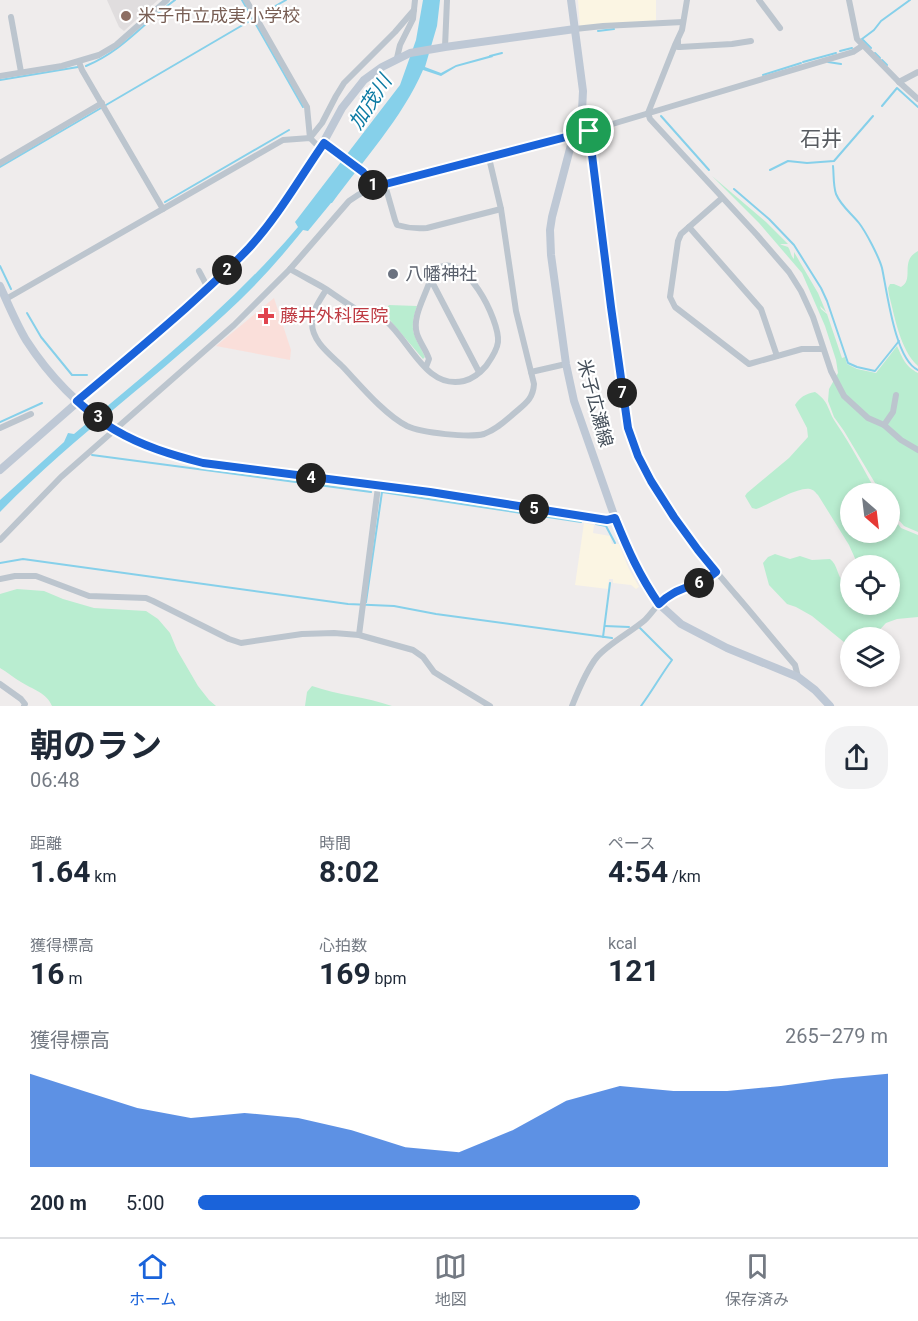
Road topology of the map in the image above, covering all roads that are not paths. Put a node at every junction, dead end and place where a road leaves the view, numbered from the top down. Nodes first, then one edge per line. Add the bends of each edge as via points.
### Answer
1 (167, 0) edge
2 (246, 0) edge
3 (415, 0) edge
4 (447, 0) edge
5 (571, 0) edge
6 (687, 0) edge
7 (759, 0) edge
8 (849, 0) edge
9 (414, 10) junction
10 (11, 17) dead end
11 (683, 22) junction
12 (780, 28) dead end
13 (575, 29) junction
14 (678, 39) junction
15 (752, 41) dead end
16 (862, 46) junction
17 (442, 48) junction
18 (397, 58) junction
19 (79, 62) junction
20 (21, 72) junction
21 (918, 72) edge
22 (0, 76) edge
23 (899, 82) junction
24 (918, 99) edge
25 (102, 103) junction
26 (648, 113) junction
27 (589, 131) junction
28 (576, 133) junction
29 (310, 138) junction
30 (325, 146) junction
31 (489, 158) junction
32 (0, 163) edge
33 (386, 185) junction
34 (374, 187) junction
35 (722, 198) junction
36 (163, 209) junction
37 (501, 209) junction
38 (689, 227) junction
39 (290, 269) junction
40 (199, 271) dead end
41 (431, 280) junction
42 (0, 286) edge
43 (208, 288) junction
44 (326, 290) junction
45 (6, 299) junction
46 (823, 349) junction
47 (777, 356) junction
48 (566, 364) junction
49 (426, 367) junction
50 (479, 372) junction
51 (531, 372) junction
52 (896, 395) dead end
53 (77, 401) junction
54 (30, 414) dead end
55 (884, 425) junction
56 (0, 428) edge
57 (112, 428) junction
58 (918, 450) edge
59 (0, 470) edge
60 (378, 487) junction
61 (615, 518) junction
62 (0, 540) edge
63 (716, 572) junction
64 (0, 579) edge
65 (659, 604) junction
66 (359, 635) junction
67 (798, 677) junction
68 (0, 684) edge
69 (24, 706) edge
70 (490, 706) edge
71 (572, 706) edge
72 (830, 706) edge

1 - 19 street via 116,45
2 - 29 street via 307,107
3 - 9 street
4 - 17 street
5 - 13 main road, 米子広瀬線
6 - 11 street
7 - 12 street
8 - 16 street
9 - 18 street
9 - 29 street via 344,83
10 - 20 street
11 - 13 street
11 - 14 street
13 - 17 main road
13 - 28 main road, 米子広瀬線 via 583,91
14 - 15 street via 680,47
14 - 26 street
16 - 23 street
16 - 26 street via 853,52
17 - 18 main road
18 - 30 main road via 364,80 342,108
19 - 20 street
19 - 25 street
20 - 22 street
21 - 23 street
23 - 24 street
25 - 32 street
25 - 36 street
26 - 27 street
26 - 35 street
27 - 28 street
27 - 63 street via 628,428 651,481
28 - 31 street
28 - 48 main road, 米子広瀬線 via 550,230
29 - 30 street
29 - 36 street via 283,140
30 - 34 street via 363,172
30 - 43 main road via 271,221
31 - 33 street
31 - 37 street
33 - 34 street
33 - 37 street via 397,225 405,227 427,228
34 - 39 street via 349,201
35 - 38 street
35 - 46 street via 795,282 813,317
36 - 45 street
37 - 51 street via 516,311
38 - 47 street via 761,309
38 - 47 street via 678,241 670,297 675,307 749,364
39 - 44 street
39 - 57 street via 234,325
40 - 43 street
41 - 49 street via 416,326 429,359
41 - 50 street
41 - 50 street via 438,269 453,267 469,277 487,304 498,344
42 - 45 main road
43 - 53 main road
44 - 49 street via 358,310 386,321
44 - 51 street via 312,320 318,341 363,389 407,426 456,435 485,433 498,427 528,400 534,384
45 - 53 main road via 45,366
46 - 47 street via 802,349
46 - 55 street via 844,396 868,418
48 - 51 street
48 - 61 main road, 米子広瀬線 via 574,401
49 - 50 street via 433,376 448,382 468,380
52 - 55 street via 893,412
53 - 57 main road
53 - 59 main road
54 - 56 street
55 - 58 street
57 - 60 main road via 177,457 203,463
57 - 62 street
60 - 61 main road via 607,520
60 - 66 street
61 - 65 main road, 米子広瀬線 via 634,563
63 - 65 street via 667,596
63 - 67 street via 795,665
64 - 66 street via 36,576 89,596 146,598 241,643 302,634
65 - 67 main road, 米子広瀬線 via 681,624 703,636
65 - 71 street via 596,658
66 - 70 street via 413,650 434,672
67 - 72 main road, 米子広瀬線
68 - 69 street via 21,699

